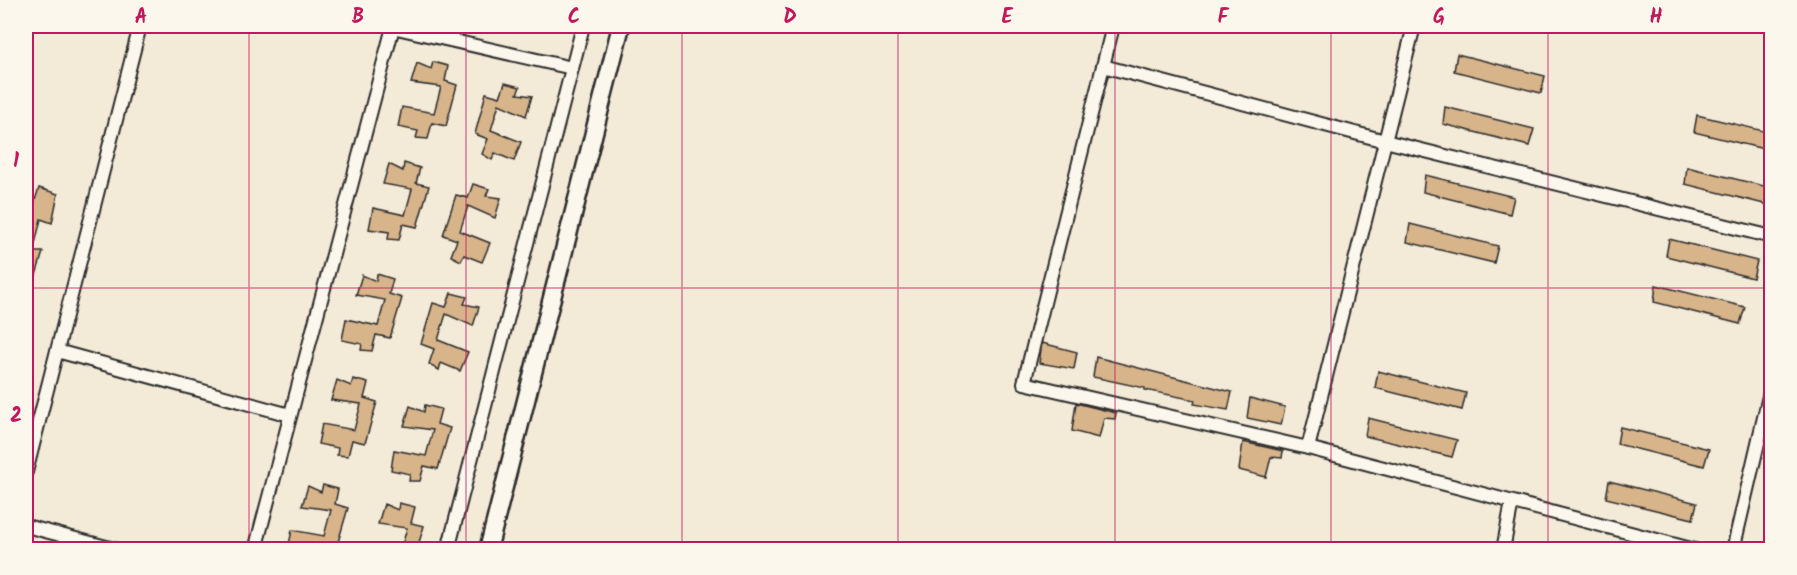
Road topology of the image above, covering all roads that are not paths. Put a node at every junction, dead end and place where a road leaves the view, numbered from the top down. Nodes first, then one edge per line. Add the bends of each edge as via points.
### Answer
1 (141, 26) edge
2 (390, 26) edge
3 (583, 26) edge
4 (621, 26) edge
5 (1113, 26) edge
6 (1414, 26) edge
7 (1103, 66) junction
8 (572, 68) junction
9 (1385, 141) junction
10 (1772, 237) edge
11 (57, 351) junction
12 (1772, 383) edge
13 (290, 415) junction
14 (1308, 448) junction
15 (26, 472) edge
16 (1512, 502) junction
17 (26, 526) edge
18 (118, 549) edge
19 (255, 549) edge
20 (448, 549) edge
21 (488, 549) edge
22 (1503, 549) edge
23 (1695, 549) edge
24 (1733, 549) edge

1 - 11 street
2 - 8 street
2 - 13 street
3 - 8 street
4 - 21 street
5 - 7 street
6 - 9 street
7 - 9 street
7 - 14 street via 1024,383
8 - 20 street
9 - 10 street
9 - 14 street
11 - 13 street
11 - 15 street
12 - 24 street
13 - 19 street
14 - 16 street
16 - 22 street
16 - 23 street
17 - 18 street

